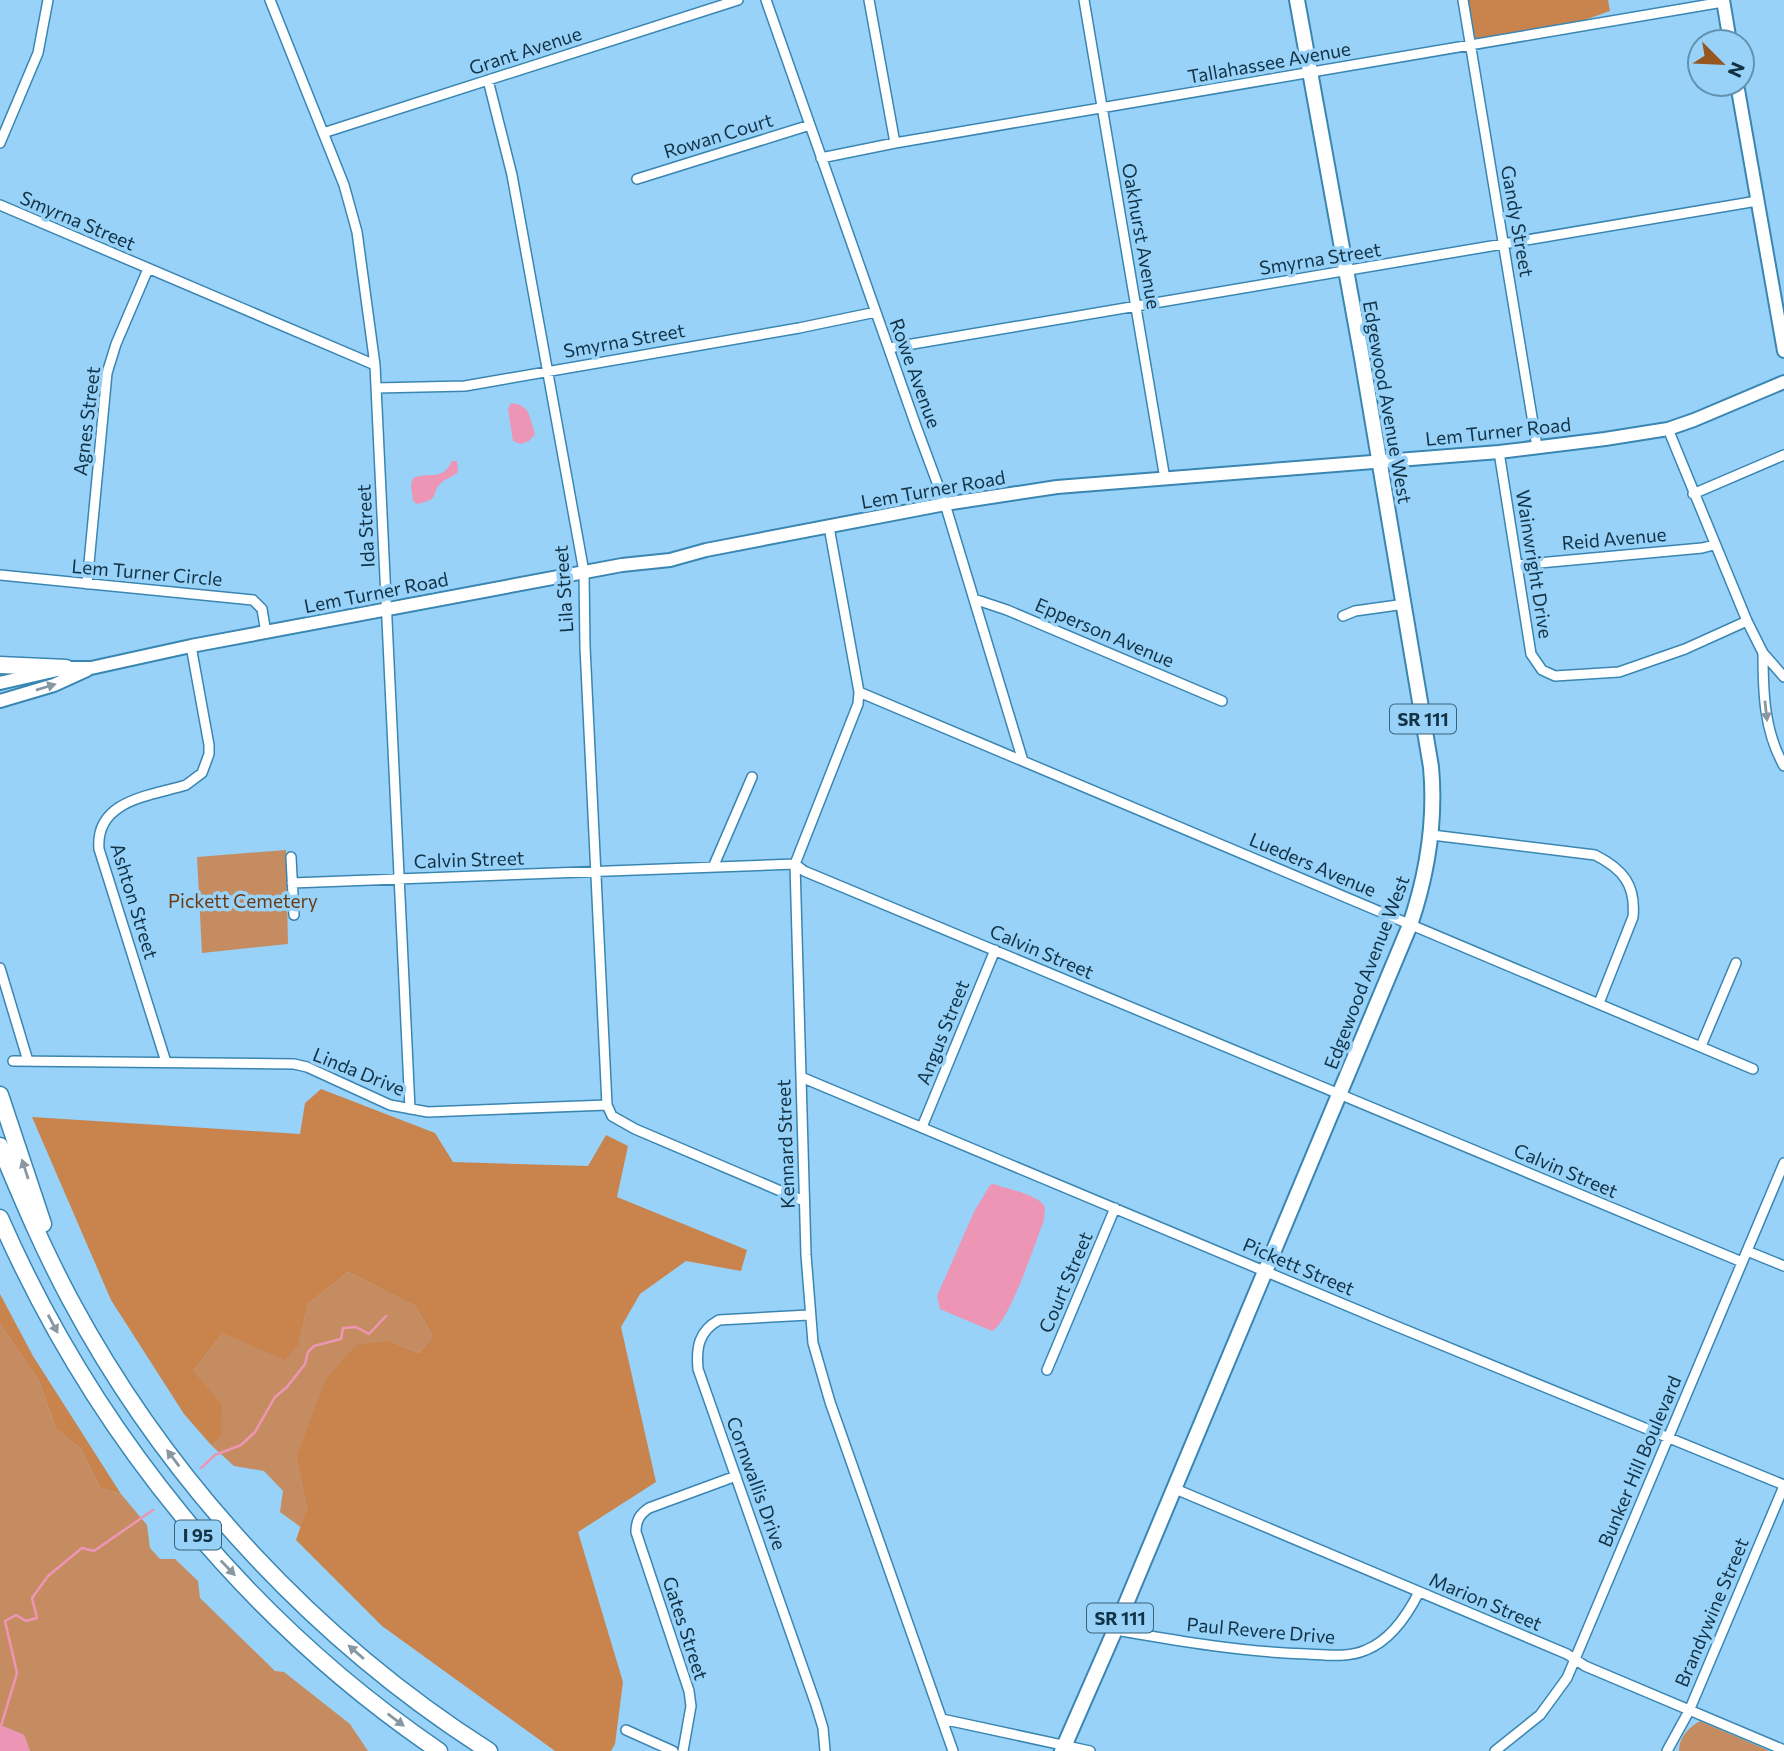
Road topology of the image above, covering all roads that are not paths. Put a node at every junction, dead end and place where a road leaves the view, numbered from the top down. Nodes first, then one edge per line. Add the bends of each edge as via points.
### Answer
1 (48, 0) edge
2 (270, 0) edge
3 (738, 0) edge
4 (766, 0) edge
5 (869, 0) edge
6 (1084, 0) edge
7 (1297, 0) edge
8 (1464, 0) edge
9 (1723, 1) edge
10 (1728, 28) edge
11 (1471, 46) junction
12 (1309, 73) junction
13 (488, 80) junction
14 (1739, 98) edge
15 (1103, 109) junction
16 (810, 125) junction
17 (323, 133) junction
18 (0, 143) edge
19 (895, 143) junction
20 (821, 158) junction
21 (637, 179) dead end
22 (1757, 201) junction
23 (0, 205) edge
24 (1505, 244) junction
25 (148, 269) junction
26 (1346, 271) junction
27 (1136, 306) junction
28 (876, 312) junction
29 (889, 348) junction
30 (1784, 351) edge
31 (375, 365) junction
32 (548, 371) junction
33 (1784, 382) edge
34 (376, 388) junction
35 (1668, 429) junction
36 (1537, 447) junction
37 (1499, 452) junction
38 (1784, 455) edge
39 (1380, 463) junction
40 (1165, 478) junction
41 (1693, 494) junction
42 (945, 504) junction
43 (830, 527) junction
44 (1714, 545) junction
45 (1517, 565) junction
46 (584, 572) junction
47 (0, 575) edge
48 (87, 584) junction
49 (974, 599) junction
50 (1405, 604) junction
51 (387, 610) junction
52 (1343, 616) dead end
53 (1747, 621) junction
54 (266, 633) junction
55 (191, 646) junction
56 (1763, 653) junction
57 (0, 665) edge
58 (66, 668) junction
59 (91, 668) junction
60 (1784, 677) edge
61 (0, 683) edge
62 (859, 692) junction
63 (0, 701) edge
64 (1222, 701) dead end
65 (1023, 761) junction
66 (1784, 766) edge
67 (752, 777) dead end
68 (1432, 835) junction
69 (291, 857) dead end
70 (795, 864) junction
71 (714, 865) junction
72 (597, 871) junction
73 (399, 879) junction
74 (292, 883) junction
75 (294, 915) dead end
76 (1410, 925) junction
77 (995, 950) junction
78 (1736, 963) dead end
79 (0, 968) edge
80 (1599, 1003) junction
81 (1702, 1046) junction
82 (13, 1061) dead end
83 (28, 1061) junction
84 (166, 1062) junction
85 (1754, 1069) dead end
86 (801, 1077) junction
87 (0, 1094) edge
88 (1339, 1094) junction
89 (607, 1105) junction
90 (410, 1109) junction
91 (922, 1127) junction
92 (0, 1146) edge
93 (1784, 1163) edge
94 (804, 1201) junction
95 (1115, 1208) junction
96 (0, 1218) edge
97 (1747, 1251) junction
98 (1742, 1262) junction
99 (1784, 1266) edge
100 (1265, 1271) junction
101 (72, 1302) junction
102 (809, 1315) junction
103 (1047, 1370) dead end
104 (1668, 1436) junction
105 (736, 1476) junction
106 (1784, 1486) edge
107 (1173, 1488) junction
108 (1419, 1592) junction
109 (1115, 1630) junction
110 (1575, 1660) junction
111 (1689, 1711) junction
112 (942, 1719) junction
113 (626, 1730) dead end
114 (1063, 1749) edge
115 (1784, 1750) edge
116 (439, 1751) edge
117 (489, 1751) edge
118 (673, 1751) edge
119 (683, 1751) edge
120 (825, 1751) edge
121 (953, 1751) edge
122 (1090, 1751) edge
123 (1495, 1751) edge
124 (1667, 1751) edge

1 - 18 street via 38,53
2 - 17 street, Ida Street
3 - 13 street, Grant Avenue
4 - 16 street, Rowe Avenue
5 - 19 street
6 - 15 street, Oakhurst Avenue
7 - 12 main road, Edgewood Avenue West / SR 111
8 - 11 street, Gandy Street
9 - 10 main road
9 - 11 street, Tallahassee Avenue
11 - 12 street, Tallahassee Avenue
11 - 24 street, Gandy Street
12 - 15 street, Tallahassee Avenue
12 - 26 main road, Edgewood Avenue West / SR 111
13 - 17 street, Grant Avenue
13 - 32 street, Lila Street via 512,175
14 - 22 main road
15 - 19 street, Tallahassee Avenue
15 - 27 street, Oakhurst Avenue
16 - 20 street, Rowe Avenue
16 - 21 street, Rowan Court
17 - 31 street, Ida Street via 357,232
19 - 20 street, Tallahassee Avenue
20 - 28 street, Rowe Avenue
22 - 24 street, Smyrna Street
22 - 30 main road
23 - 25 street, Smyrna Street
24 - 26 street, Smyrna Street
24 - 36 street, Gandy Street
25 - 31 street, Smyrna Street
25 - 48 street, Agnes Street via 107,373
26 - 27 street, Smyrna Street
26 - 39 main road, Edgewood Avenue West / SR 111
27 - 29 street, Smyrna Street
27 - 40 street, Oakhurst Avenue
28 - 29 street, Rowe Avenue
28 - 32 street, Smyrna Street
29 - 42 street, Rowe Avenue
31 - 34 street, Ida Street
32 - 34 street, Smyrna Street via 465,386
32 - 46 street, Lila Street
33 - 35 main road, Lem Turner Road
34 - 51 street, Ida Street
35 - 36 main road, Lem Turner Road
35 - 41 street
36 - 37 main road, Lem Turner Road
37 - 39 main road, Lem Turner Road
37 - 45 street, Wainwright Drive
38 - 41 street
39 - 40 main road, Lem Turner Road
39 - 50 main road, Edgewood Avenue West / SR 111
40 - 42 main road, Lem Turner Road via 1057,487
41 - 44 street
42 - 43 main road, Lem Turner Road
42 - 49 street, Rowe Avenue
43 - 46 main road, Lem Turner Road
43 - 62 street, Kennard Street
44 - 45 street, Reid Avenue
44 - 53 street
45 - 53 street, Wainwright Drive via 1531,654 1542,670 1555,676 1619,673
46 - 51 main road, Lem Turner Road
46 - 72 street, Lila Street
47 - 48 street, Lem Turner Circle
48 - 54 street, Lem Turner Circle via 253,600 262,609
49 - 64 street, Epperson Avenue
49 - 65 street, Rowe Avenue
50 - 52 street
50 - 68 main road, Edgewood Avenue West / SR 111 via 1431,767
51 - 54 main road, Lem Turner Road
51 - 73 street, Ida Street
53 - 56 street
54 - 55 main road, Lem Turner Road
55 - 59 main road, Lem Turner Road
55 - 84 street, Ashton Street via 209,745 206,765 186,785 116,808 104,821 99,840
56 - 60 street
56 -> 66 street via 1767,724
57 - 58 highway
58 - 59 main road
58 - 61 main road
63 -> 59 main road
62 - 65 street, Lueders Avenue
62 - 70 street, Kennard Street via 856,715
65 - 76 street, Lueders Avenue
67 - 71 street
68 - 76 main road, Edgewood Avenue West / SR 111 via 1422,892
68 - 80 street via 1595,855 1622,873 1635,902 1633,917
69 - 74 street
70 - 71 street, Calvin Street
70 - 77 street, Calvin Street
70 - 86 street, Kennard Street
71 - 72 street, Calvin Street
72 - 73 street, Calvin Street
72 - 89 street, Lila Street
73 - 74 street, Calvin Street
73 - 90 street, Ida Street
74 - 75 street
76 - 80 street, Lueders Avenue
76 - 88 main road, Edgewood Avenue West / SR 111
77 - 88 street, Calvin Street
77 - 91 street, Angus Street
78 - 81 street
79 - 83 street
80 - 81 street, Lueders Avenue
81 - 85 street, Lueders Avenue
82 - 83 street, Linda Drive
83 - 84 street, Linda Drive
84 - 90 street, Linda Drive via 294,1064 390,1105
86 - 91 street, Pickett Street
86 - 94 street, Kennard Street
101 -> 87 highway
88 - 98 street, Calvin Street
88 - 100 main road, Edgewood Avenue West / SR 111
89 - 90 street, Linda Drive via 463,1112
89 - 94 street via 612,1116 635,1129
91 - 95 street, Pickett Street
92 - 101 highway, I 95
93 - 97 street, Bunker Hill Boulevard
94 - 102 street, Kennard Street
95 - 100 street, Pickett Street
95 - 103 street, Court Street
96 -> 116 highway, I 95 via 77,1366 176,1508 295,1635
97 - 98 street, Bunker Hill Boulevard
97 - 99 street
98 - 104 street, Bunker Hill Boulevard
100 - 104 street, Pickett Street
100 - 107 main road, Edgewood Avenue West / SR 111
117 -> 101 highway, I 95 via 365,1660 254,1555 145,1420
102 - 105 street, Cornwallis Drive via 719,1320 699,1341 698,1369
102 - 112 street, Kennard Street via 830,1402
104 - 106 street, Pickett Street
104 - 110 street, Bunker Hill Boulevard
105 - 119 street, Gates Street via 649,1508 638,1517 636,1532 689,1691 689,1728
105 - 120 street, Cornwallis Drive via 816,1705
106 - 111 street, Brandywine Street
107 - 108 street, Marion Street
107 - 109 main road, Edgewood Avenue West / SR 111
108 - 109 street, Paul Revere Drive via 1402,1621 1378,1645 1340,1655 1205,1646
108 - 110 street, Marion Street
109 - 114 main road, Edgewood Avenue West / SR 111
110 - 111 street, Marion Street
110 - 123 street, Bunker Hill Boulevard via 1540,1715
111 - 115 street, Marion Street
111 - 124 street, Brandywine Street
112 - 114 street
112 - 121 street, Kennard Street
113 - 118 street
114 - 122 street

